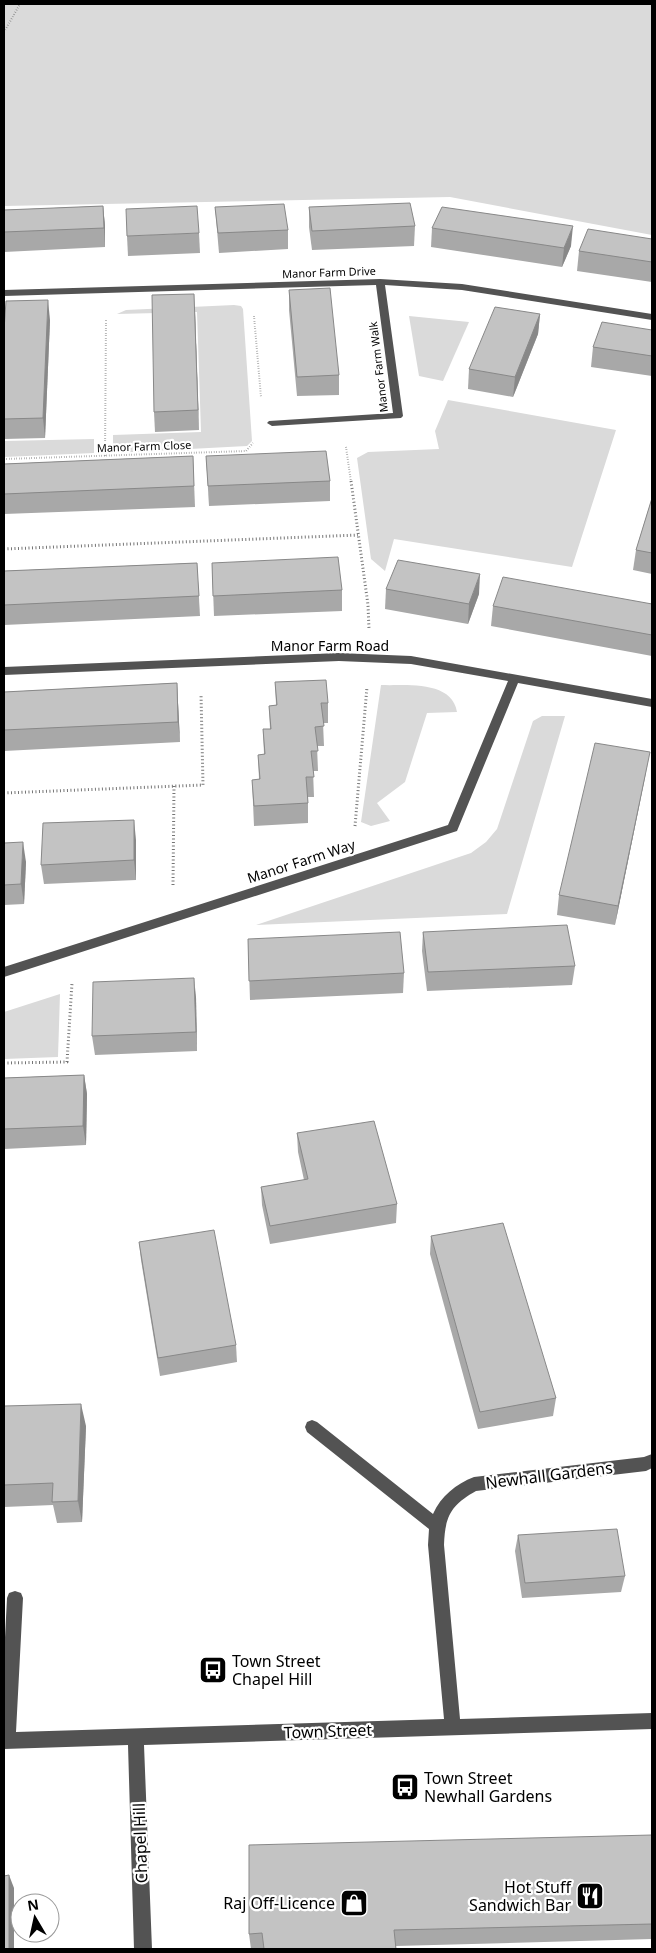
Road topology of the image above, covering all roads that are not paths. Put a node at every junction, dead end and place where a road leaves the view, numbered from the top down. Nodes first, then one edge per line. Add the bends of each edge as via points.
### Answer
1 (380, 282) junction
2 (4, 293) edge
3 (652, 317) edge
4 (272, 423) road end
5 (4, 671) edge
6 (515, 678) junction
7 (652, 703) edge
8 (4, 972) edge
9 (312, 1427) dead end
10 (652, 1461) edge
11 (436, 1525) junction
12 (15, 1598) dead end
13 (652, 1721) edge
14 (453, 1727) junction
15 (136, 1737) junction
16 (5, 1741) edge
17 (144, 1949) edge

1 - 2 street, Manor Farm Drive
1 - 3 street, Manor Farm Drive via 462,287
1 - 4 street, Manor Farm Walk via 398,416
5 - 6 street, Manor Farm Road via 339,657 411,660
6 - 7 street, Manor Farm Road
6 - 8 street, Manor Farm Way via 454,828
9 - 11 street
10 - 11 street, Newhall Gardens via 474,1484 457,1493 443,1507
11 - 14 street, Newhall Gardens
12 - 16 street
13 - 14 street, Town Street
14 - 15 street, Town Street
15 - 16 street, Town Street
15 - 17 street, Chapel Hill

